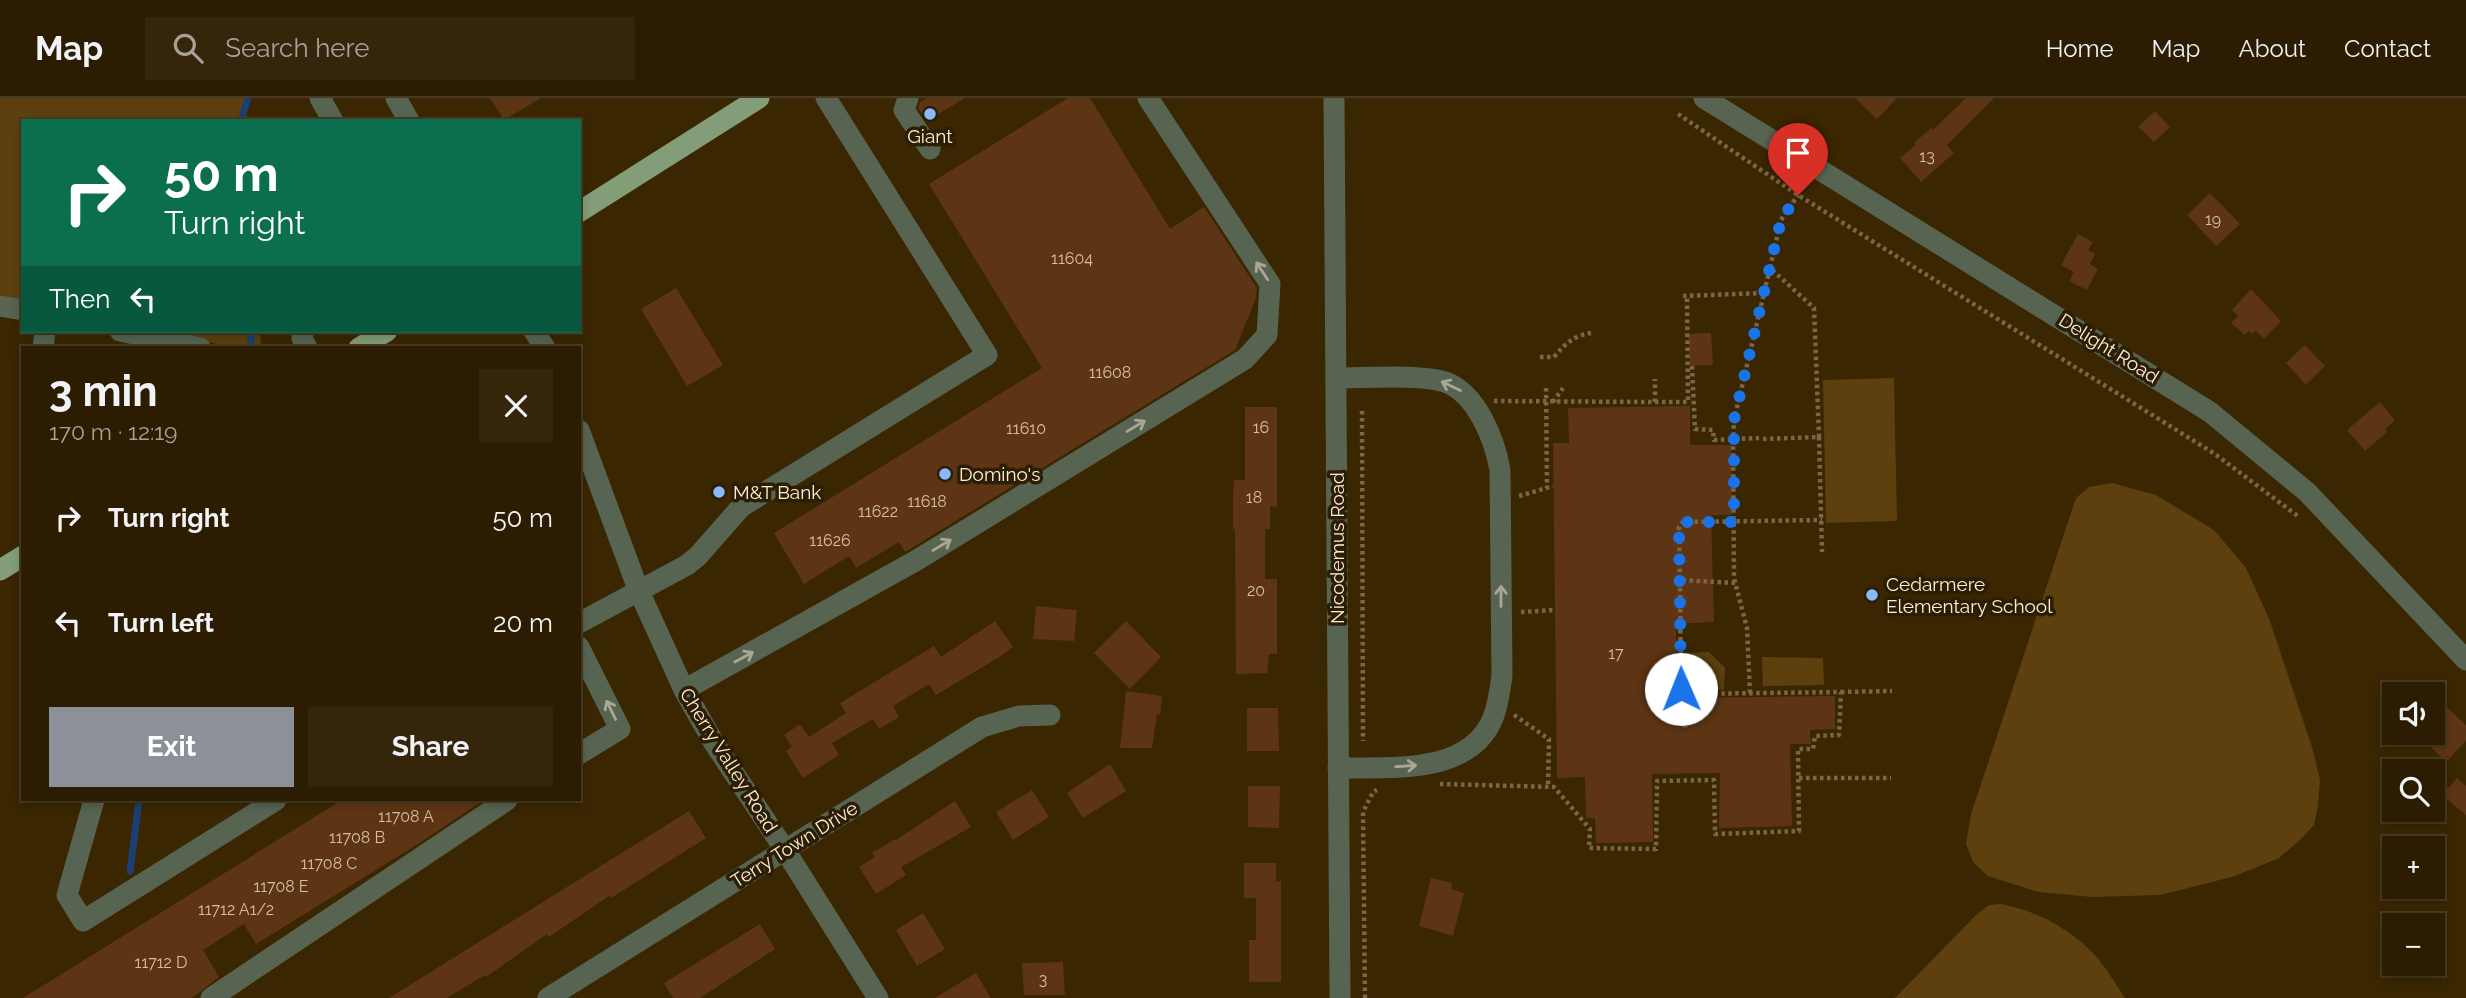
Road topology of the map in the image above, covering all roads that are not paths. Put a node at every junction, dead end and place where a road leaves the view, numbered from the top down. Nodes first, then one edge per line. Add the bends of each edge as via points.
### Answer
1 (320, 98) edge
2 (396, 98) edge
3 (759, 98) edge
4 (827, 98) edge
5 (908, 98) edge
6 (1148, 98) edge
7 (1334, 98) edge
8 (1704, 98) edge
9 (731, 105) edge
10 (332, 119) edge
11 (408, 119) edge
12 (930, 149) dead end
13 (581, 211) edge
14 (0, 306) edge
15 (21, 310) edge
16 (129, 333) edge
17 (384, 333) edge
18 (191, 346) edge
19 (362, 346) edge
20 (1337, 378) junction
21 (581, 435) edge
22 (21, 557) edge
23 (1, 568) edge
24 (638, 589) junction
25 (581, 621) edge
26 (581, 651) edge
27 (2466, 660) edge
28 (684, 690) junction
29 (1050, 715) dead end
30 (581, 753) edge
31 (1338, 768) junction
32 (94, 801) edge
33 (274, 801) edge
34 (506, 801) edge
35 (785, 850) junction
36 (211, 998) edge
37 (548, 998) edge
38 (878, 998) edge
39 (1340, 998) edge

1 - 10 street
2 - 11 street
3 - 9 main road
4 - 24 street via 987,355 741,507 687,565
5 - 12 street via 904,110
28 -> 6 street via 917,560 1245,359 1267,335 1270,284
7 - 20 street, Nicodemus Road
8 - 27 street, Delight Road via 2210,412 2307,492
9 - 13 main road
14 - 15 street
16 - 18 street
17 - 19 main road
20 - 31 street, Nicodemus Road
31 -> 20 street via 1410,767 1465,751 1492,720 1502,676 1500,470 1486,425 1460,390 1444,382
21 - 24 street, Cherry Valley Road
22 - 23 main road
24 - 25 street
24 - 28 street, Cherry Valley Road
30 -> 26 street via 620,729
28 - 35 street, Cherry Valley Road
29 - 35 street, Terry Town Drive via 1019,716 982,727
31 - 39 street, Nicodemus Road
32 - 33 street via 67,895 83,921
34 - 36 street
35 - 37 street, Terry Town Drive
35 - 38 street, Cherry Valley Road

